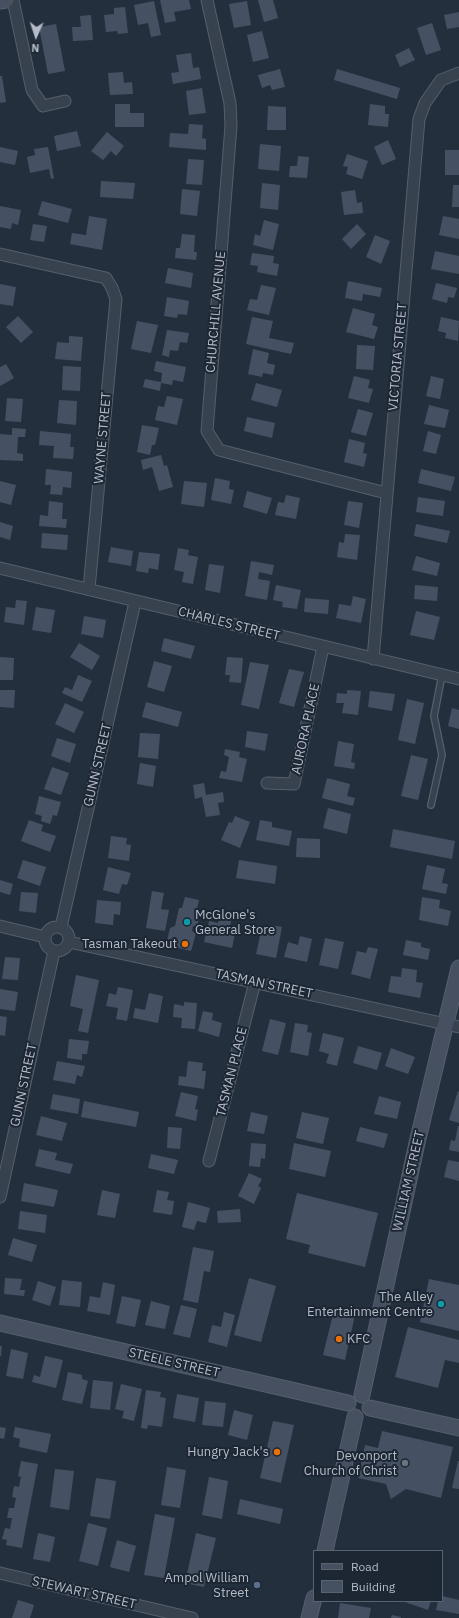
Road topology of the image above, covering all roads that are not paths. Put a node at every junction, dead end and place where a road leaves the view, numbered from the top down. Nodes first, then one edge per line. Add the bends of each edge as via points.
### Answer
1 (6, 0) edge
2 (13, 0) edge
3 (207, 0) edge
4 (0, 1) edge
5 (459, 73) edge
6 (65, 101) dead end
7 (0, 254) edge
8 (386, 492) junction
9 (0, 568) edge
10 (89, 589) junction
11 (135, 602) junction
12 (323, 647) junction
13 (373, 659) junction
14 (442, 675) junction
15 (459, 679) edge
16 (267, 783) dead end
17 (431, 806) dead end
18 (0, 926) edge
19 (61, 927) junction
20 (45, 937) junction
21 (69, 942) junction
22 (54, 950) junction
23 (459, 968) edge
24 (255, 982) junction
25 (453, 1026) edge
26 (209, 1161) dead end
27 (0, 1197) edge
28 (0, 1323) edge
29 (362, 1395) junction
30 (348, 1403) junction
31 (370, 1408) junction
32 (355, 1417) junction
33 (459, 1428) edge
34 (325, 1550) edge
35 (0, 1573) edge
36 (313, 1602) edge
37 (192, 1618) edge
38 (309, 1618) edge

1 - 4 main road
2 - 6 street via 32,90 43,106
3 - 8 street, CHURCHILL AVENUE via 230,103 231,126 207,431 218,450
5 - 8 street, VICTORIA STREET via 441,80 425,103 419,119
7 - 10 street, WAYNE STREET via 106,278 116,299
8 - 13 street, VICTORIA STREET
9 - 10 street, CHARLES STREET
10 - 11 street, CHARLES STREET
11 - 12 street, CHARLES STREET
11 - 19 street, GUNN STREET
12 - 13 street, CHARLES STREET
12 - 16 street, AURORA PLACE via 294,784
13 - 14 street, CHARLES STREET
14 - 15 street, CHARLES STREET
14 - 17 lane via 434,716 442,755
18 - 20 street
19 - 20 street via 52,928
19 - 21 street via 67,933
20 - 22 street via 46,944
21 - 22 street via 64,948
21 - 24 street, TASMAN STREET
22 - 27 street, GUNN STREET
23 - 25 main road, WILLIAM STREET
24 - 25 street, TASMAN STREET
24 - 26 street, TASMAN PLACE
25 - 29 main road, WILLIAM STREET via 418,1143
28 - 30 main road, STEELE STREET
29 - 30 main road via 355,1395
29 - 31 main road via 368,1399
30 - 32 main road via 348,1411
31 - 32 main road via 365,1415
31 - 33 main road
32 - 34 main road
35 - 37 street, STEWART STREET
36 - 38 main road

